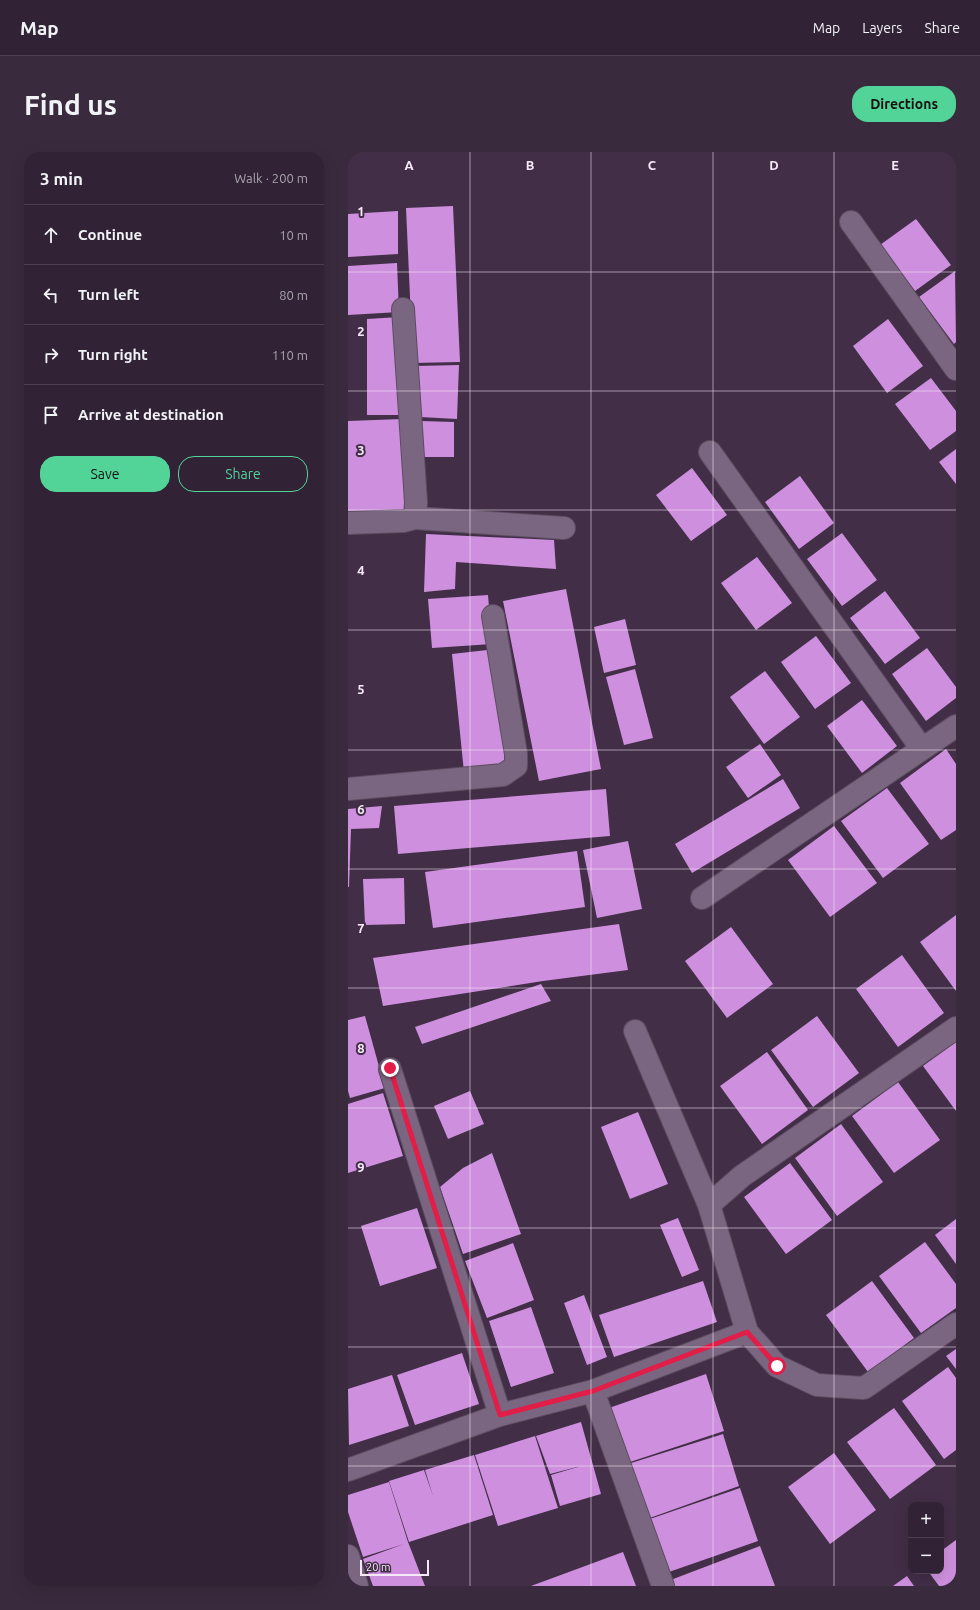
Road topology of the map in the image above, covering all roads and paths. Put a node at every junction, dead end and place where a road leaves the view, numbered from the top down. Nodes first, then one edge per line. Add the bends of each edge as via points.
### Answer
1 (851, 222) dead end
2 (403, 309) dead end
3 (956, 369) edge
4 (710, 452) dead end
5 (415, 518) junction
6 (348, 523) edge
7 (564, 528) dead end
8 (493, 616) dead end
9 (956, 726) edge
10 (922, 749) junction
11 (348, 789) edge
12 (702, 898) dead end
13 (956, 1028) edge
14 (635, 1031) dead end
15 (390, 1068) dead end
16 (709, 1205) junction
17 (956, 1324) edge
18 (747, 1332) junction
19 (593, 1391) junction
20 (500, 1415) junction
21 (348, 1470) edge
22 (348, 1556) edge
23 (358, 1586) edge
24 (663, 1586) edge

1 - 3 street
2 - 5 street
4 - 10 street
5 - 6 street via 404,521
5 - 7 street
8 - 11 street via 516,766 503,775
9 - 10 street
10 - 12 street
13 - 16 street via 742,1176
14 - 16 street
15 - 20 street
16 - 18 street
17 - 18 street via 864,1388 817,1385 777,1366
18 - 19 street
19 - 20 street
19 - 24 street
20 - 21 street
22 - 23 street

